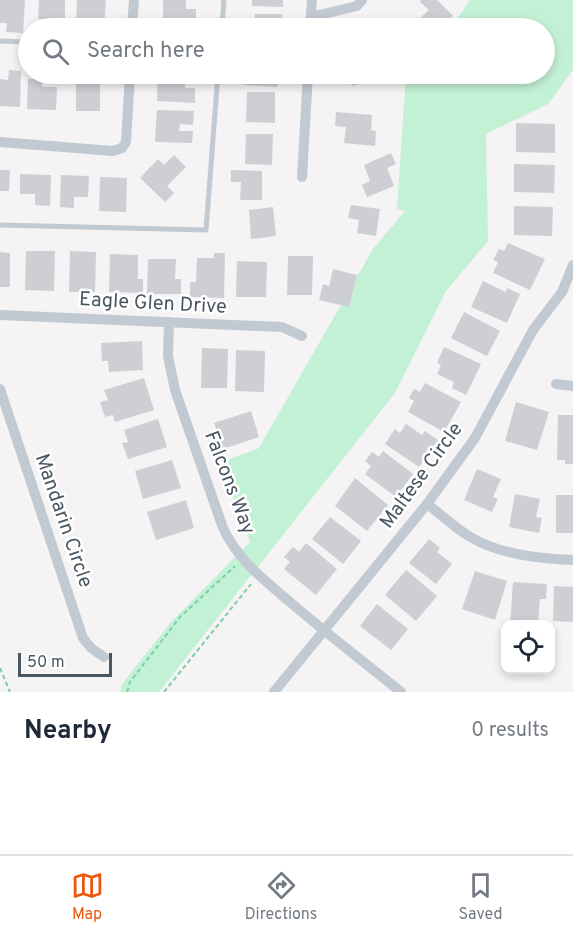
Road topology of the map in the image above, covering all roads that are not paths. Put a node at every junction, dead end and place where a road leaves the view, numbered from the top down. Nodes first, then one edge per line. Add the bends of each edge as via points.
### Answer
1 (134, 0) edge
2 (224, 0) edge
3 (312, 0) edge
4 (362, 0) edge
5 (133, 18) edge
6 (223, 18) edge
7 (310, 18) edge
8 (324, 18) edge
9 (0, 41) edge
10 (18, 42) edge
11 (129, 84) edge
12 (217, 84) edge
13 (307, 84) edge
14 (0, 142) edge
15 (302, 177) dead end
16 (0, 225) edge
17 (573, 265) edge
18 (0, 315) edge
19 (168, 322) junction
20 (302, 336) dead end
21 (556, 384) dead end
22 (573, 386) edge
23 (0, 389) edge
24 (427, 504) junction
25 (573, 560) edge
26 (324, 631) junction
27 (104, 657) dead end
28 (274, 692) edge
29 (401, 692) edge

1 - 5 street
2 - 6 lane
3 - 7 street
4 - 8 street via 357,6
9 - 10 lane
11 - 14 street via 126,142 122,148 113,151
12 - 16 lane via 206,230
13 - 15 street
17 - 24 street, Maltese Circle via 562,292 533,330 475,438
18 - 19 street, Eagle Glen Drive
19 - 20 street, Eagle Glen Drive via 282,327
19 - 26 street, Falcons Way via 168,356 175,390 226,535 251,568
21 - 22 street
23 - 27 street, Mandarin Circle via 83,638
24 - 25 street via 481,542 508,552
24 - 26 street, Maltese Circle
26 - 28 street, Maltese Circle
26 - 29 street, Falcons Way

